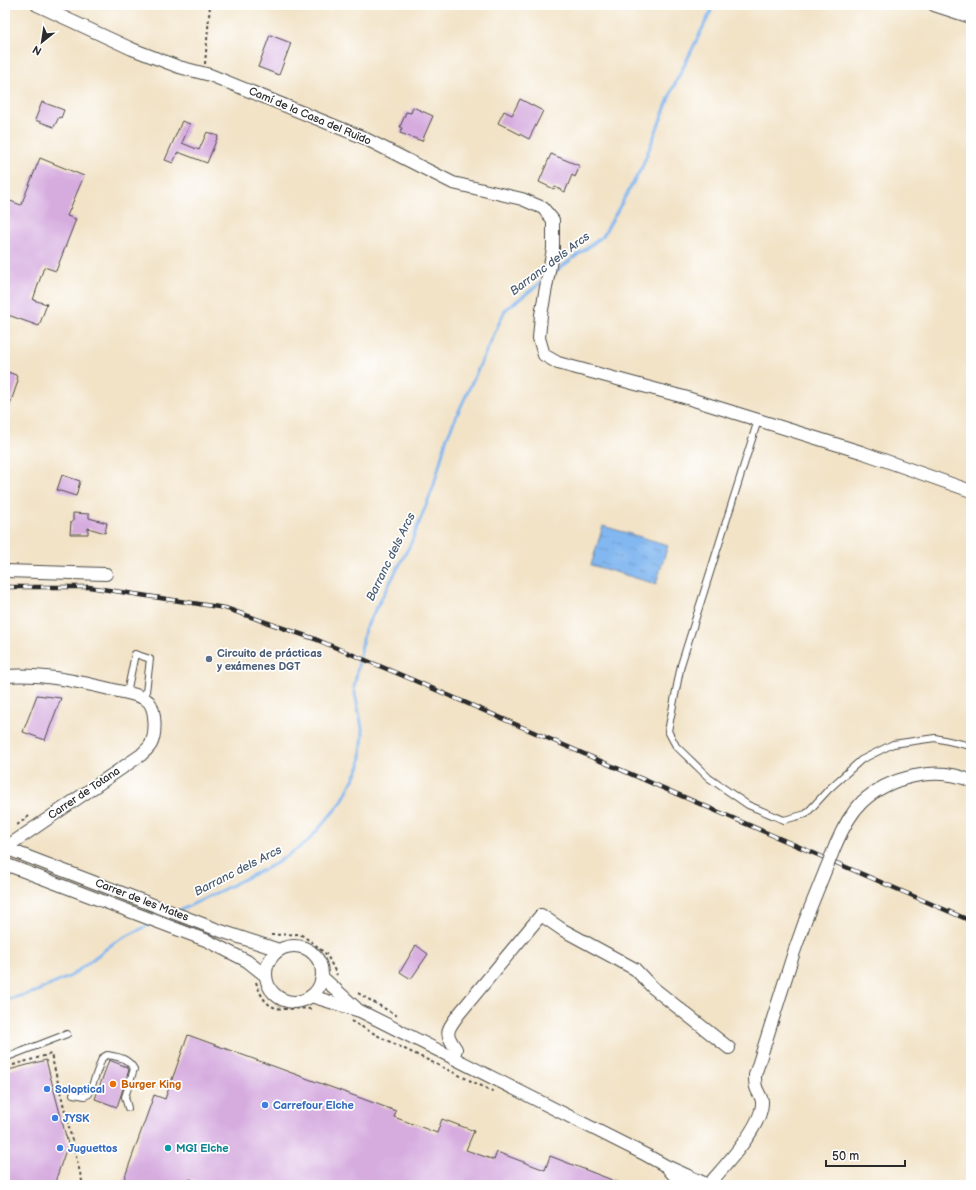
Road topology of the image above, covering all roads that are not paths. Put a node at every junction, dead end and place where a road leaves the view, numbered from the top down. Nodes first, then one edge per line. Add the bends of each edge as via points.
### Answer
1 (37, 5) edge
2 (934, 5) edge
3 (971, 17) edge
4 (758, 420) junction
5 (971, 491) edge
6 (5, 571) edge
7 (106, 574) dead end
8 (5, 676) edge
9 (127, 693) junction
10 (145, 700) junction
11 (971, 746) edge
12 (971, 781) edge
13 (5, 848) edge
14 (5, 864) edge
15 (279, 950) junction
16 (266, 976) junction
17 (322, 977) junction
18 (311, 996) junction
19 (360, 1011) junction
20 (67, 1034) dead end
21 (729, 1048) dead end
22 (5, 1058) edge
23 (453, 1058) junction
24 (73, 1094) dead end
25 (128, 1108) dead end
26 (666, 1166) junction
27 (712, 1184) edge
28 (683, 1185) edge

1 - 4 street, Camí de la Casa del Ruïdo via 132,50 179,67 205,73 362,137 453,183 522,199 543,208 553,220 553,249 539,338 544,355 558,363
2 - 3 street
4 - 5 street, Camí de la Casa del Ruïdo via 861,452
4 - 11 lane via 681,665 668,731 676,746 709,778 748,805 784,820 806,814 861,760 893,744 935,738
6 - 7 street
8 - 9 street via 68,680
9 - 10 street
9 - 10 lane via 135,654 150,659
10 - 13 street, Carrer de Totana via 149,702 155,716 154,732 151,744 141,755
12 - 27 street, bridge via 940,774 915,775 888,784 862,802 843,827 805,921 755,1075 762,1101 760,1114 755,1126
13 - 15 street, Carrer de les Mates via 221,931
14 - 16 street, Carrer de les Mates via 208,941 247,961
15 - 16 street via 269,961
15 - 17 street via 288,946 305,948 320,964
16 - 18 street via 272,992 287,1001 295,1002
17 - 18 street
17 - 19 street
18 - 19 street
19 - 23 street
20 - 22 lane
21 - 23 street via 652,987 635,969 563,930 541,915 448,1030 448,1038 456,1049
23 - 26 street
24 - 25 lane via 89,1094 102,1058 107,1054 130,1062 134,1068 125,1097
26 - 27 street
26 - 28 street

